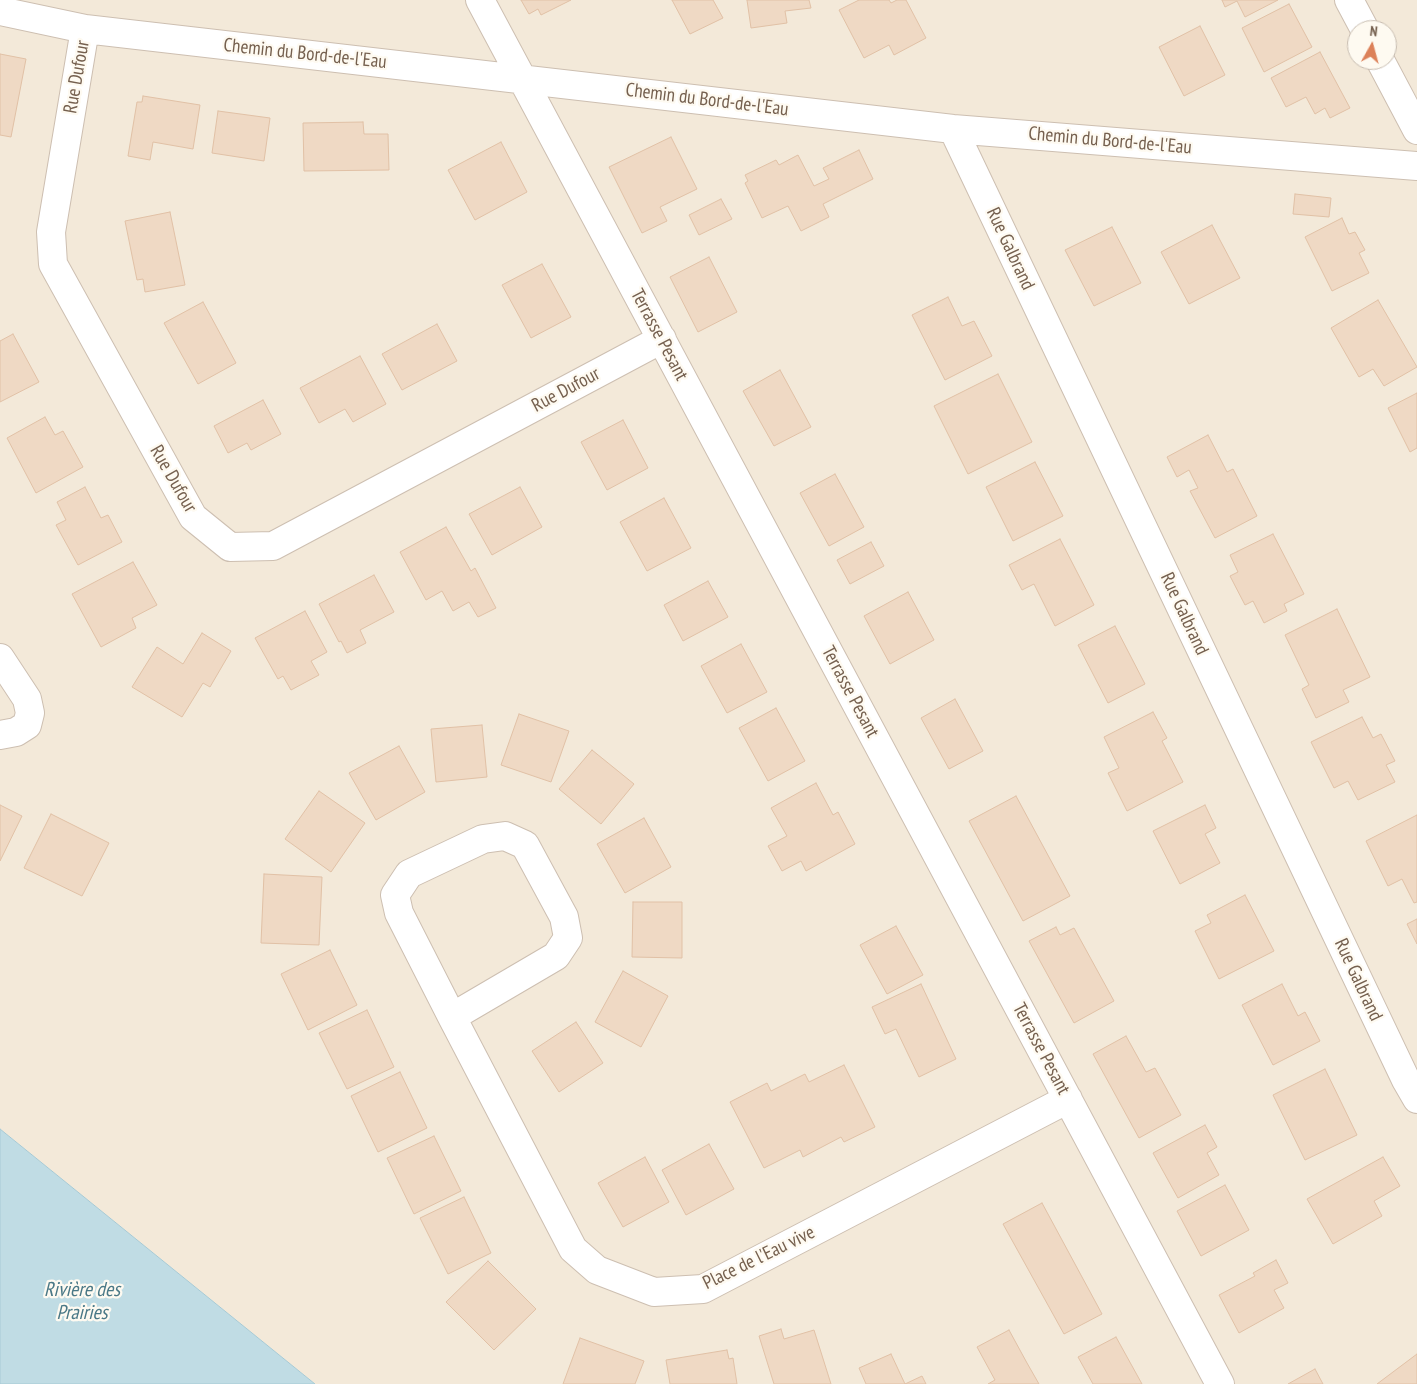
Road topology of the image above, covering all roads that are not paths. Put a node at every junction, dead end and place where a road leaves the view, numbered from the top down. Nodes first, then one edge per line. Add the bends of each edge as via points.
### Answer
1 (480, 0) edge
2 (1349, 0) edge
3 (0, 10) edge
4 (1360, 20) edge
5 (85, 29) junction
6 (1385, 70) edge
7 (522, 78) junction
8 (954, 129) junction
9 (1417, 130) edge
10 (1417, 166) edge
11 (662, 339) junction
12 (0, 658) edge
13 (0, 735) edge
14 (452, 1017) junction
15 (1417, 1099) edge
16 (1068, 1100) junction
17 (1220, 1384) edge

1 - 7 street, Terrasse Pesant
2 - 4 street
3 - 5 street, Chemin du Bord-de-l'Eau
5 - 7 street, Chemin du Bord-de-l'Eau
5 - 11 street, Rue Dufour via 51,232 53,264 193,517 230,547 273,546
6 - 9 street
7 - 8 street, Chemin du Bord-de-l'Eau
7 - 11 street, Terrasse Pesant
8 - 10 street, Chemin du Bord-de-l'Eau
8 - 15 street, Rue Galbrand
11 - 16 street, Terrasse Pesant
12 - 13 street via 27,699 30,713 28,725 16,732
14 - 14 street, Place de l'Eau vive via 399,913 395,895 409,874 483,840 505,836 525,845 564,917 568,938 556,956
14 - 16 street, Place de l'Eau vive via 573,1249 597,1270 654,1292 703,1289
16 - 17 street, Terrasse Pesant

